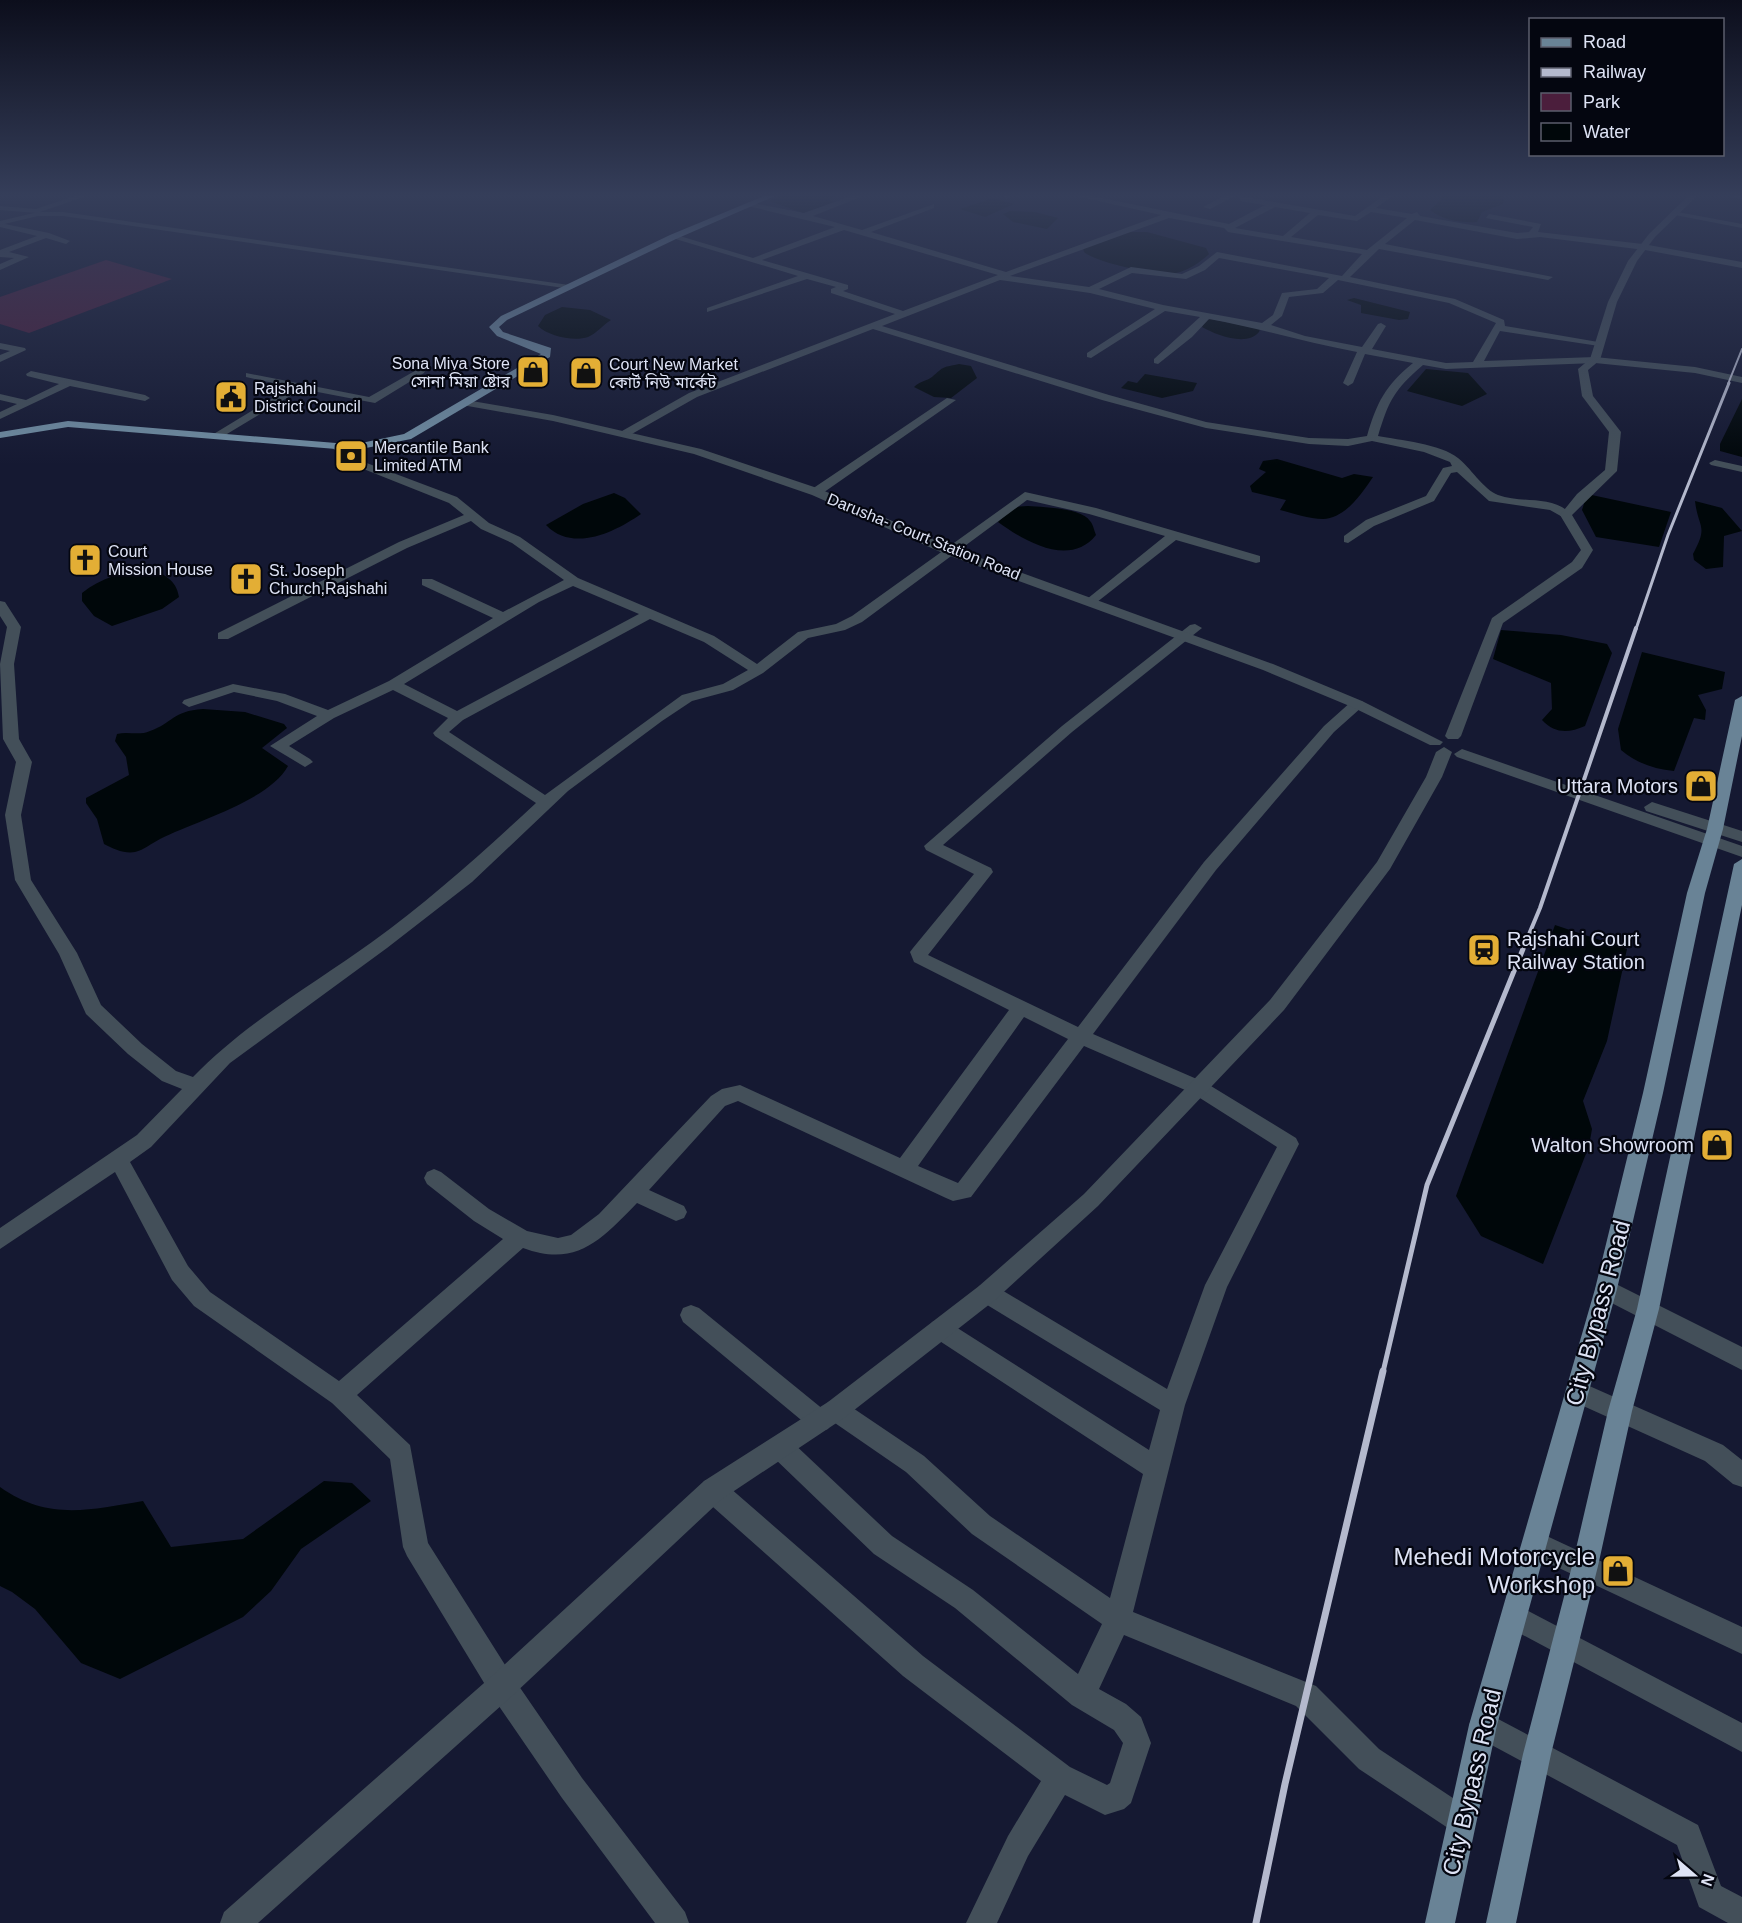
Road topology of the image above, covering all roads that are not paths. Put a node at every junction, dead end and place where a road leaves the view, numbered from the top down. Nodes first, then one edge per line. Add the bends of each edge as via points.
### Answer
1 (568, 286) edge
2 (779, 286) edge
3 (840, 286) edge
4 (978, 286) edge
5 (1063, 286) edge
6 (1099, 286) edge
7 (1328, 286) edge
8 (1365, 286) edge
9 (1376, 286) edge
10 (1619, 286) edge
11 (1090, 290) junction
12 (1355, 295) dead end
13 (1163, 308) junction
14 (710, 310) dead end
15 (906, 315) junction
16 (1206, 316) junction
17 (1264, 326) junction
18 (1381, 326) dead end
19 (1499, 326) junction
20 (873, 327) junction
21 (1599, 343) junction
22 (0, 346) edge
23 (1364, 350) junction
24 (1091, 355) dead end
25 (0, 359) edge
26 (1595, 360) junction
27 (1421, 361) junction
28 (1158, 362) dead end
29 (1476, 365) junction
30 (420, 372) dead end
31 (32, 374) dead end
32 (250, 375) dead end
33 (1742, 380) edge
34 (69, 383) junction
35 (1348, 383) dead end
36 (302, 386) junction
37 (480, 393) junction
38 (0, 397) edge
39 (145, 398) dead end
40 (951, 400) dead end
41 (27, 403) junction
42 (466, 403) junction
43 (1, 415) edge
44 (631, 430) junction
45 (218, 435) junction
46 (0, 436) edge
47 (1372, 438) junction
48 (336, 446) junction
49 (1715, 463) dead end
50 (1459, 468) junction
51 (1742, 469) edge
52 (821, 489) junction
53 (1566, 515) junction
54 (473, 516) junction
55 (1174, 535) junction
56 (1348, 540) dead end
57 (954, 547) junction
58 (1256, 559) dead end
59 (573, 581) junction
60 (427, 582) dead end
61 (1097, 598) junction
62 (0, 605) edge
63 (650, 614) junction
64 (504, 618) junction
65 (1191, 632) junction
66 (223, 636) dead end
67 (758, 670) junction
68 (394, 684) junction
69 (1742, 700) edge
70 (189, 704) dead end
71 (1357, 704) junction
72 (329, 715) junction
73 (458, 717) junction
74 (1451, 744) junction
75 (305, 762) dead end
76 (547, 803) junction
77 (1713, 835) junction
78 (1742, 837) edge
79 (1742, 852) edge
80 (1742, 864) edge
81 (1021, 1008) junction
82 (1079, 1036) junction
83 (196, 1086) junction
84 (1199, 1088) junction
85 (118, 1159) junction
86 (904, 1169) junction
87 (434, 1178) dead end
88 (634, 1192) junction
89 (676, 1212) dead end
90 (519, 1239) junction
91 (0, 1240) edge
92 (1606, 1289) junction
93 (987, 1293) junction
94 (1648, 1309) junction
95 (691, 1314) dead end
96 (940, 1329) junction
97 (1742, 1359) edge
98 (1578, 1392) junction
99 (340, 1395) junction
100 (1173, 1405) junction
101 (1620, 1411) junction
102 (828, 1415) junction
103 (781, 1448) junction
104 (1155, 1468) junction
105 (1742, 1474) edge
106 (713, 1490) junction
107 (1536, 1544) junction
108 (1585, 1566) junction
109 (1515, 1617) junction
110 (1118, 1619) junction
111 (1742, 1641) edge
112 (1564, 1644) junction
113 (502, 1686) junction
114 (1082, 1695) junction
115 (1483, 1725) junction
116 (1742, 1738) edge
117 (1537, 1754) junction
118 (1060, 1778) junction
119 (1461, 1820) junction
120 (1742, 1914) edge
121 (235, 1923) edge
122 (674, 1923) edge
123 (981, 1923) edge
124 (1440, 1923) edge
125 (1501, 1923) edge

1 - 37 highway via 504,318 494,327 500,334 547,350 546,355
2 - 14 street
3 - 15 street via 845,287 834,291
4 - 15 street
5 - 11 street
6 - 11 street
7 - 17 street via 1320,291 1285,295 1277,316
8 - 12 street
9 - 19 street via 1456,302 1486,313 1501,322
10 - 21 street
11 - 13 street
13 - 16 street
13 - 24 street
15 - 20 street
16 - 17 street
16 - 28 street
17 - 23 street via 1303,339
18 - 23 street
19 - 21 street
19 - 29 street
20 - 44 street via 693,395
20 - 47 street via 1121,404 1252,434 1354,444
21 - 26 street
22 - 25 street via 21,350
23 - 27 street
23 - 35 street
26 - 29 street
26 - 33 street via 1695,370
26 - 53 street via 1583,369 1582,380 1595,411 1615,432 1611,471
27 - 29 street via 1446,366
27 - 47 street via 1383,401
30 - 36 street via 371,401
31 - 34 street
32 - 36 street
34 - 39 street
34 - 41 street
36 - 45 street
37 - 42 highway
37 - 44 street, Darusha- Court Station Road
38 - 41 street
40 - 52 street
41 - 43 street
42 - 44 street, Darusha- Court Station Road
42 - 48 highway via 407,437
44 - 52 street, Darusha- Court Station Road
45 - 46 highway via 68,424
45 - 48 highway
47 - 50 street via 1427,449 1454,460
48 - 54 street via 360,464 453,500
49 - 51 street
50 - 53 street via 1493,498 1542,505
50 - 56 street via 1447,470 1430,498 1370,524
52 - 57 street, Darusha- Court Station Road
53 - 74 street via 1587,550 1577,565 1497,621
54 - 59 street via 516,540
54 - 66 street via 404,545
55 - 57 street via 1025,496
55 - 58 street
55 - 61 street
57 - 61 street, Darusha- Court Station Road
57 - 67 street via 857,619 802,635
59 - 63 street
59 - 64 street
60 - 64 street
61 - 65 street, Darusha- Court Station Road
62 - 83 street via 14,627 7,664 11,739 24,762 12,815 23,880 68,953 93,1009 169,1076
63 - 67 street via 709,639
63 - 73 street
64 - 68 street
65 - 71 street, Darusha- Court Station Road
65 - 74 street, Darusha- Court Station Road via 1309,673
65 - 81 street via 1066,729 932,846 985,872 920,952 920,958
67 - 76 street via 728,687 687,698
68 - 72 street
68 - 73 street
69 - 77 main road, City Bypass Road
70 - 72 street via 233,688 280,697
71 - 74 street, Darusha- Court Station Road
71 - 82 street via 1329,729 1210,866
72 - 75 street via 278,746
73 - 76 street via 440,733
74 - 77 street, Darusha- Court Station Road
74 - 84 street via 1384,865 1277,1005
76 - 83 street via 466,878 224,1058
77 - 78 street, Darusha- Court Station Road
77 - 79 street, Darusha- Court Station Road
77 - 92 main road, City Bypass Road via 1696,893
80 - 94 main road
81 - 82 street
81 - 86 street
82 - 84 street
82 - 86 street via 964,1191 953,1192
83 - 85 street via 144,1141
84 - 93 street via 1091,1200
84 - 100 street via 1289,1144 1216,1285
85 - 91 street
85 - 99 street via 180,1273 202,1299
86 - 88 street via 740,1093 718,1101
87 - 90 street
88 - 89 street
88 - 90 street via 594,1231 574,1244 555,1248
90 - 99 street
92 - 94 street
92 - 98 main road, City Bypass Road
93 - 96 street
93 - 100 street
94 - 97 street
94 - 101 main road
95 - 102 street via 745,1362
96 - 102 street
96 - 104 street
98 - 101 street
98 - 107 main road, City Bypass Road
99 - 113 street via 401,1453 416,1547
100 - 104 street
101 - 105 street via 1714,1453
101 - 108 main road
102 - 103 street
102 - 110 street via 915,1464 981,1526
103 - 106 street
103 - 114 street via 883,1545 964,1599
104 - 110 street
106 - 113 street
106 - 118 street via 913,1666
107 - 108 street
107 - 109 main road, City Bypass Road
108 - 111 street
108 - 112 main road
109 - 112 street
109 - 115 main road, City Bypass Road
110 - 114 street
110 - 119 street via 1306,1696 1370,1759
112 - 116 street
112 - 117 main road
113 - 121 street
113 - 122 street via 572,1788
114 - 118 street via 1124,1720 1137,1743 1121,1793 1114,1798 1106,1800
115 - 117 street
115 - 119 main road, City Bypass Road
117 - 120 street via 1688,1835 1710,1896
117 - 125 main road
118 - 123 street via 1018,1846
119 - 124 main road, City Bypass Road

